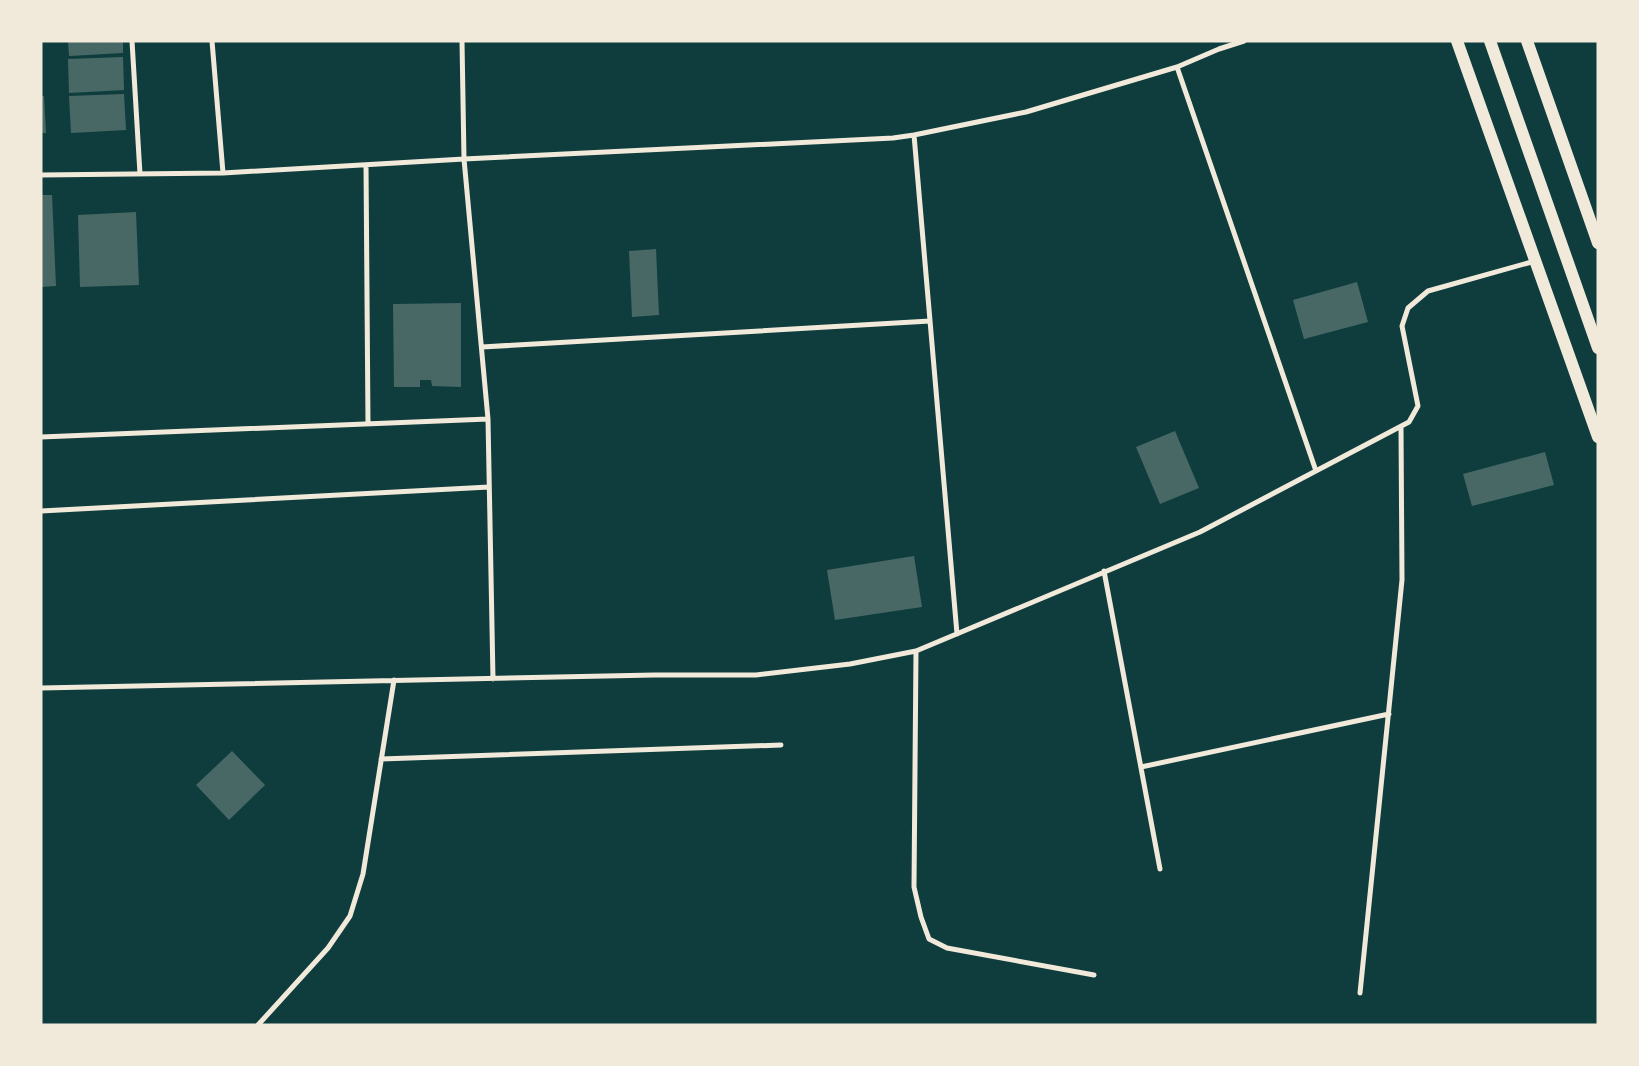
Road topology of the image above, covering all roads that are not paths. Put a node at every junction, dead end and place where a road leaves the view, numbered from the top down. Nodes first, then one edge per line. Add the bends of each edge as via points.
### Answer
1 (132, 41) edge
2 (212, 41) edge
3 (462, 41) edge
4 (1244, 41) edge
5 (1457, 41) edge
6 (1490, 41) edge
7 (1527, 41) edge
8 (1177, 67) junction
9 (914, 136) junction
10 (464, 159) junction
11 (366, 165) junction
12 (223, 173) junction
13 (41, 174) edge
14 (140, 174) junction
15 (1598, 243) edge
16 (1535, 261) junction
17 (930, 321) junction
18 (482, 347) junction
19 (1598, 348) edge
20 (488, 420) junction
21 (368, 424) junction
22 (1400, 426) junction
23 (41, 437) edge
24 (1598, 437) edge
25 (1316, 471) junction
26 (489, 487) junction
27 (41, 511) edge
28 (1104, 571) junction
29 (957, 634) junction
30 (916, 651) junction
31 (493, 679) junction
32 (394, 680) junction
33 (41, 688) edge
34 (1389, 714) junction
35 (781, 745) dead end
36 (381, 760) junction
37 (1141, 767) junction
38 (1160, 869) dead end
39 (1094, 974) dead end
40 (1360, 993) dead end
41 (258, 1025) edge

1 - 14 street
2 - 12 street
3 - 10 street
4 - 8 street
5 - 16 main road
6 - 19 main road
7 - 15 main road
8 - 9 street via 1026,112
8 - 25 street
9 - 10 street
9 - 17 street
10 - 11 street
10 - 18 street
11 - 12 street
11 - 21 street
12 - 14 street
13 - 14 street
16 - 22 street via 1428,291 1408,308 1402,326 1418,406 1408,422
16 - 24 main road
17 - 18 street
17 - 29 street
18 - 20 street
20 - 21 street
20 - 26 street
21 - 23 street
22 - 25 street
22 - 34 street via 1402,580
25 - 28 street via 1200,532
26 - 27 street
26 - 31 street
28 - 29 street
28 - 37 street
29 - 30 street
30 - 31 street via 850,664 756,675
30 - 39 street via 914,887 920,917 929,939 947,948
31 - 32 street
32 - 33 street
32 - 36 street
34 - 37 street
34 - 40 street
35 - 36 street
36 - 41 street via 363,874 350,916 328,948
37 - 38 street

